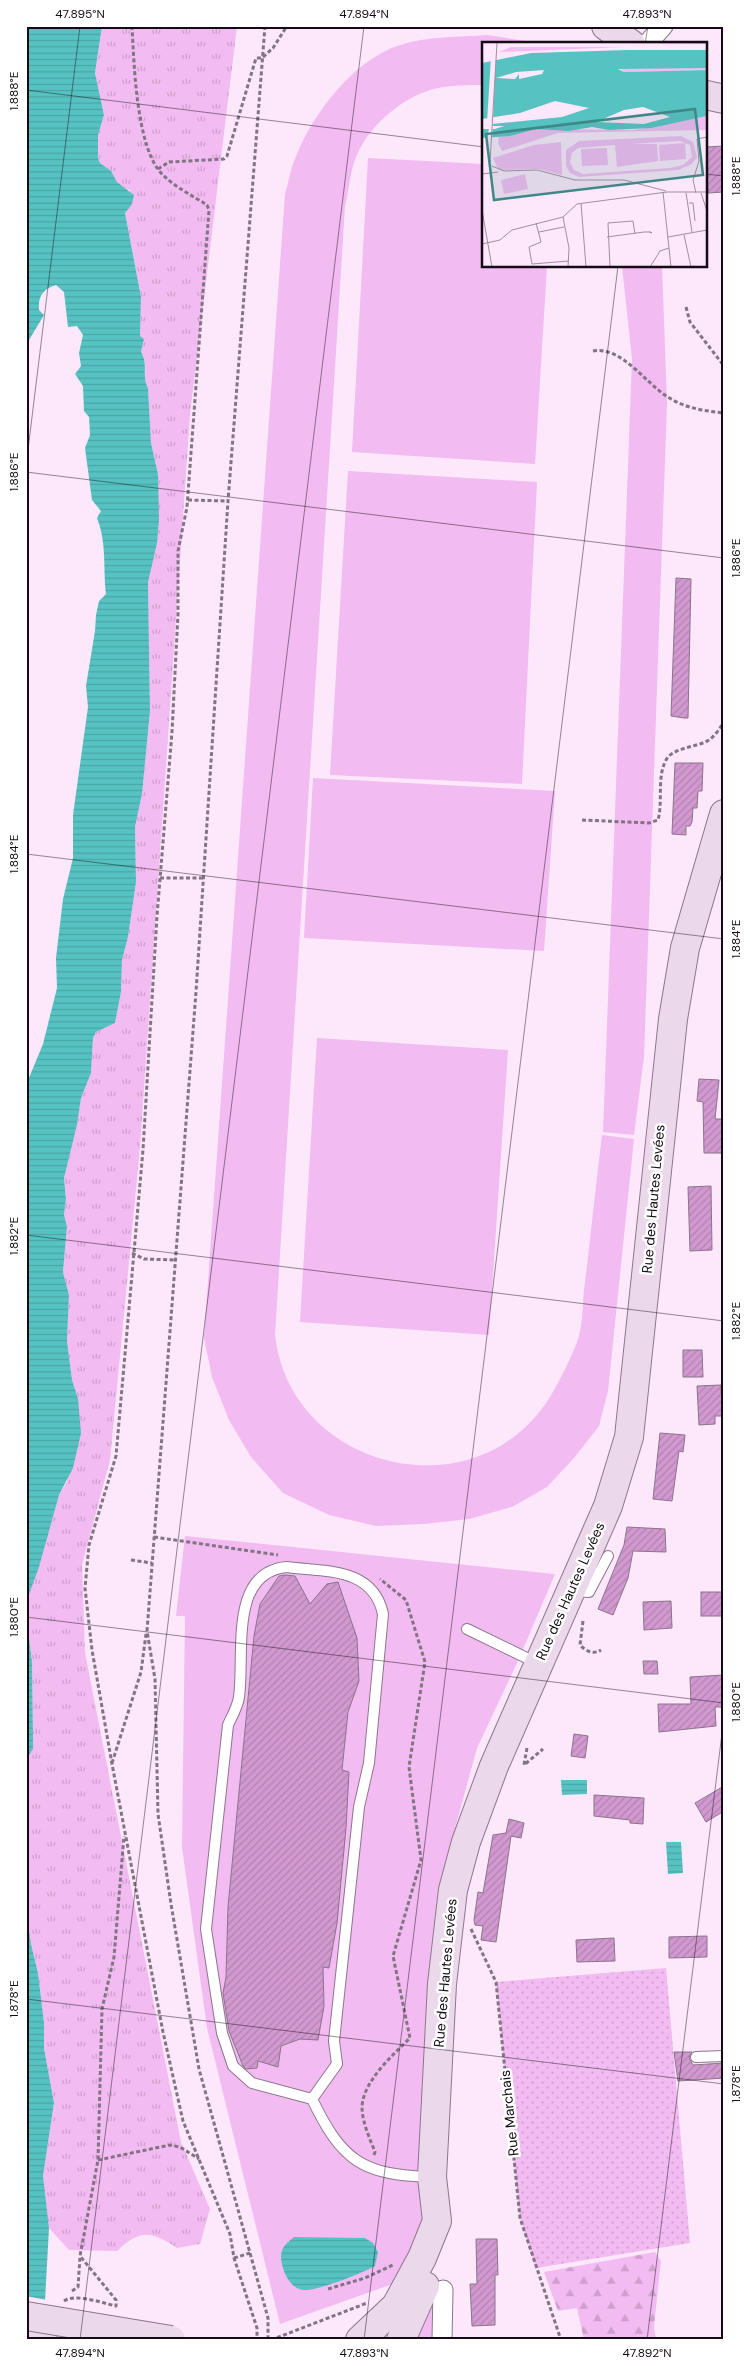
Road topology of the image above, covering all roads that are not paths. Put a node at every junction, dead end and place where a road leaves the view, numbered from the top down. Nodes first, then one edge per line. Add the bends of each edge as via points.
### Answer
1 (606, 26) edge
2 (663, 26) edge
3 (627, 42) edge
4 (650, 42) edge
5 (708, 95) edge
6 (724, 99) edge
7 (724, 814) edge
8 (608, 1556) dead end
9 (580, 1591) junction
10 (467, 1628) dead end
11 (538, 1664) junction
12 (724, 2056) edge
13 (696, 2057) dead end
14 (312, 2099) junction
15 (432, 2177) junction
16 (437, 2221) junction
17 (443, 2290) dead end
18 (26, 2316) edge
19 (26, 2337) edge
20 (43, 2340) edge
21 (171, 2340) edge
22 (359, 2340) edge
23 (402, 2340) edge
24 (442, 2340) edge

1 - 3 street
2 - 4 street
5 - 6 street
7 - 9 street, Rue des Hautes Levées via 685,948 673,1019 629,1437
8 - 9 lane
9 - 11 street, Rue des Hautes Levées
10 - 11 lane
11 - 15 street, Rue des Hautes Levées via 494,1766 452,1890 442,1984
12 - 13 lane
14 - 14 lane via 337,2064 336,2031 359,1807 369,1763 383,1614 381,1604 368,1585 358,1578 287,1567 277,1568 259,1578 252,1586 245,1607 239,1699 228,1725 206,1940 222,2033 233,2066 252,2083
14 - 15 lane via 332,2136 352,2159 382,2171
15 - 16 street, Rue des Hautes Levées
16 - 22 street, Rue des Hautes Levées via 422,2258 396,2306
16 - 23 street via 428,2280
17 - 24 street
18 - 21 street, bridge
19 - 20 street

